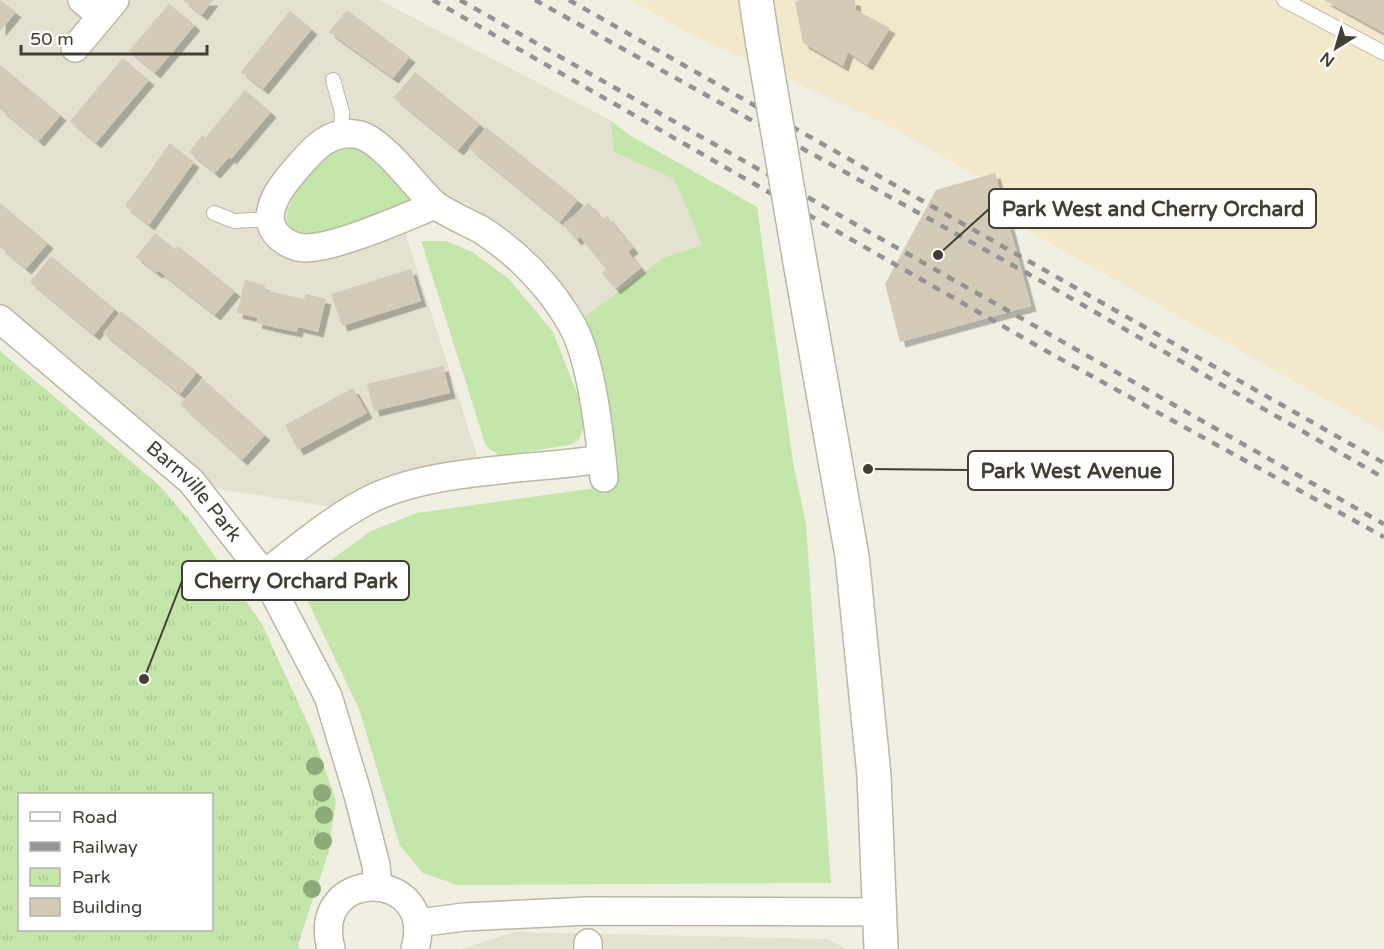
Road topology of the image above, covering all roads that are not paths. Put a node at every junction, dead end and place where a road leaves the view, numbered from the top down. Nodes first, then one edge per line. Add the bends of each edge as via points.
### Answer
1 (756, 0) edge
2 (1284, 0) edge
3 (99, 5) edge
4 (75, 48) dead end
5 (1384, 53) edge
6 (333, 80) dead end
7 (341, 134) junction
8 (435, 205) junction
9 (214, 213) dead end
10 (270, 219) junction
11 (0, 320) edge
12 (264, 574) junction
13 (378, 886) junction
14 (880, 912) junction
15 (417, 936) edge
16 (331, 949) edge
17 (881, 949) edge

1 - 14 street, bridge via 852,556 874,775
2 - 5 lane
3 - 4 street
6 - 7 lane via 342,112
7 - 8 street via 361,135 389,155
7 - 10 street via 312,150 281,188
8 - 10 street via 391,224 303,248 282,240 273,231
8 - 12 street via 488,234 551,291 574,328 588,372 603,468 426,480 392,490 349,512
9 - 10 lane via 234,221
11 - 12 street, Barnville Park via 191,481
12 - 13 street, Barnville Park via 328,696 358,795
13 - 15 street via 404,898 413,910
13 - 16 street via 362,887 336,905 327,935
14 - 15 street via 588,911 464,917
14 - 17 street

